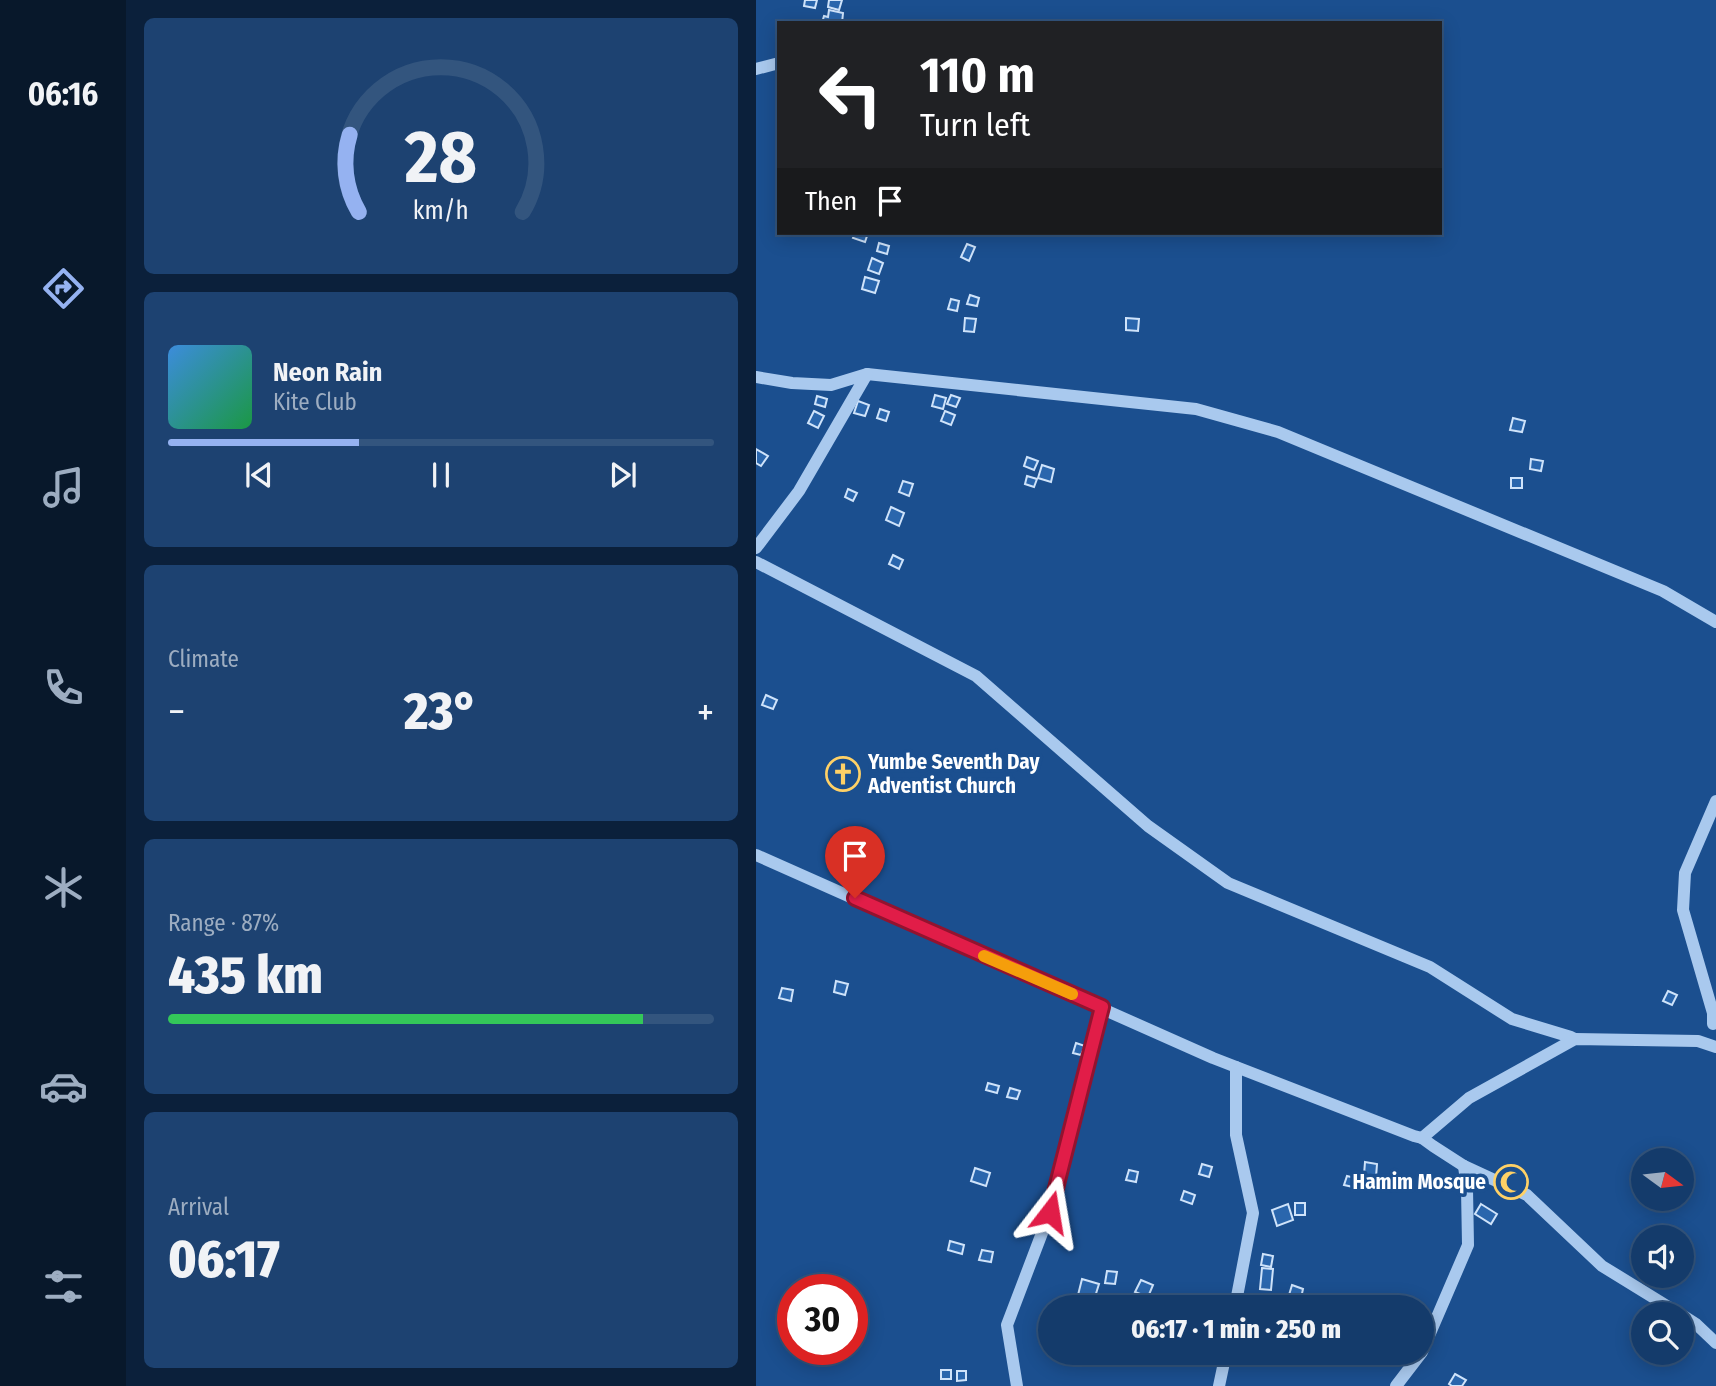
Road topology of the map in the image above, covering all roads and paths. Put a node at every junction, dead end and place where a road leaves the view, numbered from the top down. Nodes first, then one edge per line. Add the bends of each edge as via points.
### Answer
1 (777, 63) edge
2 (756, 69) edge
3 (867, 374) junction
4 (756, 377) edge
5 (756, 548) edge
6 (756, 562) edge
7 (1716, 622) edge
8 (1716, 801) edge
9 (756, 855) edge
10 (1102, 1007) junction
11 (1715, 1022) edge
12 (1575, 1039) junction
13 (1698, 1041) junction
14 (1716, 1046) edge
15 (1236, 1067) junction
16 (1422, 1138) junction
17 (1464, 1166) junction
18 (1236, 1295) edge
19 (1660, 1302) edge
20 (1694, 1323) edge
21 (1716, 1343) edge
22 (1223, 1365) edge
23 (1017, 1386) edge
24 (1219, 1386) edge
25 (1396, 1386) edge

1 - 2 street
3 - 4 street via 831,385
3 - 5 street via 799,491
3 - 7 street via 1196,409 1278,432 1663,591
6 - 12 street via 976,676 1148,826 1228,883 1430,967 1511,1019
8 - 11 street via 1685,873 1684,909
9 - 10 street
10 - 15 street
10 - 23 street via 1050,1212 1007,1325
11 - 13 street
12 - 13 street
12 - 16 street via 1469,1098
13 - 14 street
15 - 16 street
15 - 18 street via 1236,1135 1253,1213
16 - 17 street
17 - 19 street via 1527,1195 1602,1266
17 - 25 street via 1468,1245 1422,1352
20 - 21 street
22 - 24 street

